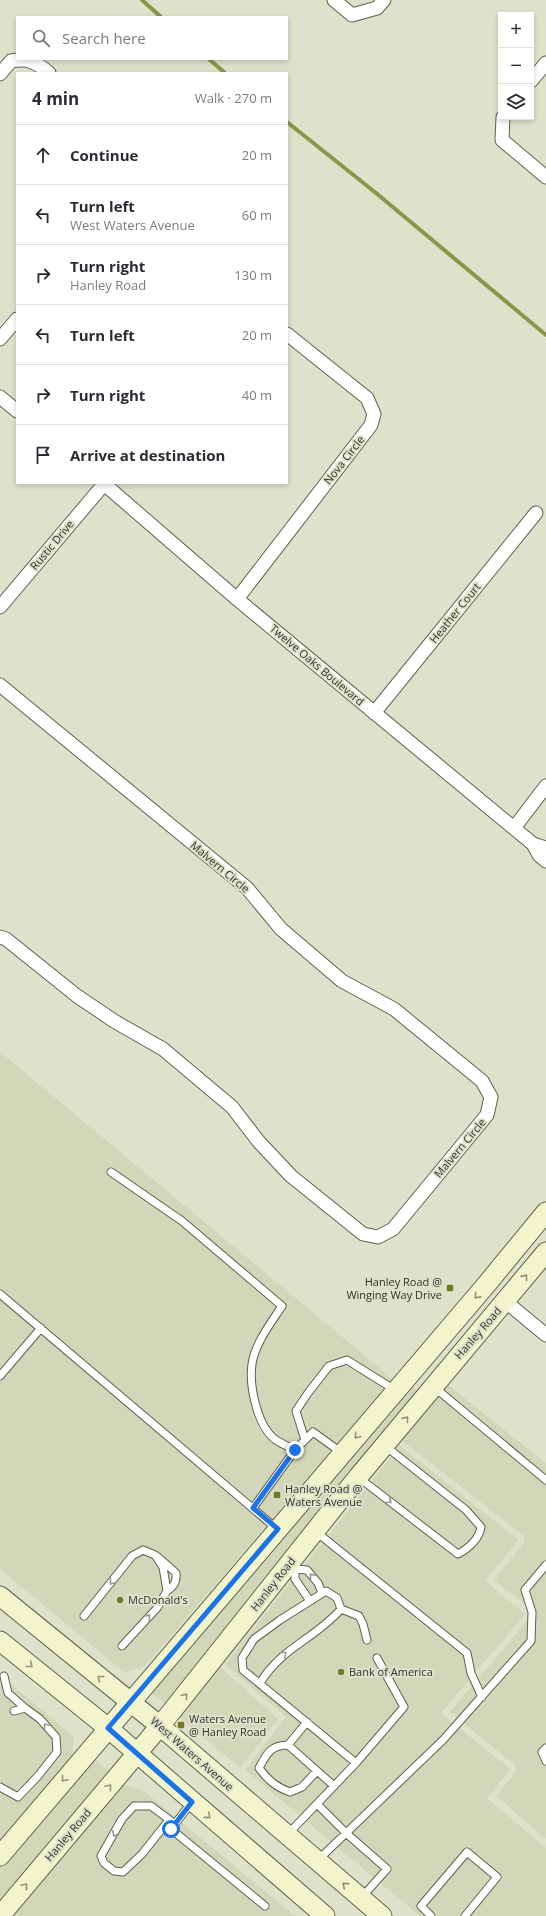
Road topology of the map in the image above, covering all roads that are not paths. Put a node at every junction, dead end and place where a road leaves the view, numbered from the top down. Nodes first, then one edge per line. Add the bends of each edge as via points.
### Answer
1 (334, 0) edge
2 (384, 0) edge
3 (18, 60) edge
4 (27, 60) edge
5 (546, 63) edge
6 (48, 72) edge
7 (0, 74) edge
8 (534, 77) edge
9 (503, 120) edge
10 (546, 177) edge
11 (16, 320) edge
12 (288, 335) edge
13 (0, 339) edge
14 (0, 397) edge
15 (16, 410) edge
16 (103, 484) edge
17 (105, 484) edge
18 (536, 513) dead end
19 (237, 599) junction
20 (0, 607) edge
21 (0, 685) edge
22 (374, 713) junction
23 (546, 786) edge
24 (514, 828) junction
25 (533, 844) junction
26 (546, 848) edge
27 (546, 861) edge
28 (0, 937) edge
29 (111, 1172) dead end
30 (546, 1212) edge
31 (546, 1252) edge
32 (0, 1294) edge
33 (505, 1301) junction
34 (40, 1328) junction
35 (546, 1335) edge
36 (428, 1353) junction
37 (0, 1376) edge
38 (435, 1383) junction
39 (396, 1391) junction
40 (305, 1440) junction
41 (384, 1445) junction
42 (295, 1450) junction
43 (342, 1453) junction
44 (358, 1477) junction
45 (546, 1480) edge
46 (253, 1508) junction
47 (278, 1529) junction
48 (315, 1531) junction
49 (155, 1555) junction
50 (546, 1565) edge
51 (291, 1567) junction
52 (167, 1591) junction
53 (322, 1593) junction
54 (0, 1596) edge
55 (310, 1601) junction
56 (341, 1609) junction
57 (84, 1616) dead end
58 (367, 1640) dead end
59 (0, 1641) edge
60 (122, 1646) dead end
61 (377, 1658) dead end
62 (4, 1676) dead end
63 (260, 1684) junction
64 (482, 1697) junction
65 (130, 1702) junction
66 (25, 1708) junction
67 (14, 1711) dead end
68 (307, 1722) junction
69 (160, 1726) junction
70 (108, 1728) junction
71 (288, 1745) junction
72 (546, 1748) edge
73 (136, 1754) junction
74 (546, 1761) edge
75 (356, 1763) junction
76 (317, 1770) junction
77 (334, 1786) junction
78 (0, 1787) edge
79 (192, 1802) junction
80 (317, 1804) junction
81 (172, 1825) junction
82 (346, 1833) junction
83 (287, 1836) junction
84 (0, 1856) edge
85 (317, 1862) junction
86 (361, 1899) junction
87 (265, 1906) dead end
88 (322, 1914) edge
89 (0, 1916) edge
90 (341, 1916) edge
91 (382, 1916) edge
92 (432, 1916) edge
93 (465, 1916) edge

1 - 2 street via 352,15 377,8
3 - 7 street via 11,61
4 - 6 street via 40,65
5 - 8 street
9 - 10 street via 502,140
11 - 13 street
12 - 19 street, Nova Circle via 367,398 374,414 371,425
14 - 15 street
16 - 20 street, Rustic Drive
17 - 19 street, Twelve Oaks Boulevard
18 - 22 street, Heather Court
19 - 22 street, Twelve Oaks Boulevard
21 - 28 street, Malvern Circle via 246,888 281,930 342,981 394,1009 482,1081 491,1097 487,1115 392,1229 378,1237 363,1234 291,1176 259,1142 232,1107 163,1049 77,996 6,939
22 - 24 street, Twelve Oaks Boulevard
23 - 24 street
24 - 25 street, Twelve Oaks Boulevard
25 - 26 street, Twelve Oaks Boulevard
25 - 27 street, Twelve Oaks Boulevard
29 - 42 lane via 182,1221 282,1306 262,1338 252,1363 254,1401 260,1420 275,1440
30 -> 36 main road
33 -> 31 main road, Hanley Road
32 - 34 lane
33 - 35 street
33 - 38 main road, Hanley Road
34 - 37 lane
34 - 46 lane
36 - 38 main road
36 - 39 main road
41 -> 38 main road, Hanley Road
38 - 45 lane
39 - 40 lane via 347,1360 329,1366 296,1411
39 -> 43 main road
40 - 42 lane
40 - 43 lane via 313,1432
41 - 44 main road, Hanley Road
44 -> 41 lane via 458,1554 480,1535 481,1527 466,1510
42 - 46 lane
43 - 47 main road
44 - 48 main road, Hanley Road
46 - 47 lane
47 - 65 main road
48 - 51 main road, Hanley Road
48 - 64 lane via 467,1653 471,1673
49 - 52 lane via 163,1567
49 - 52 lane via 176,1573 174,1586
49 -> 57 lane via 143,1550 132,1556
50 - 64 lane via 525,1590 532,1612 531,1641
53 -> 51 lane via 318,1583 307,1570
51 - 55 lane via 295,1579
69 -> 51 main road, Hanley Road
60 -> 52 lane via 157,1608
53 - 55 lane
53 - 56 lane via 326,1591 337,1598
65 -> 54 main road, West Waters Avenue
55 - 63 lane via 259,1635 248,1646 242,1658 243,1670
56 - 58 lane via 359,1616
63 -> 56 lane via 276,1661 303,1639 330,1622
59 -> 70 main road
61 - 75 lane via 404,1706
62 - 66 lane via 8,1693
63 - 68 lane
64 - 82 lane via 443,1740
65 - 69 main road, West Waters Avenue
65 - 70 main road
66 - 67 lane
78 -> 66 lane via 18,1797 57,1752 56,1737 40,1719
68 - 71 lane
68 - 75 lane
69 - 73 main road, Hanley Road
69 - 83 main road, West Waters Avenue
70 - 73 main road
70 -> 84 main road
71 - 76 lane
71 - 76 lane via 278,1745 267,1753 259,1768 277,1787 290,1792 302,1787
72 - 74 lane via 542,1752
73 - 79 main road
89 -> 73 main road, Hanley Road
75 - 77 lane
76 - 77 lane
77 - 80 lane
79 - 81 lane
79 -> 88 main road
80 - 82 lane
80 - 83 lane
81 -> 81 lane via 151,1806 134,1806 122,1819 104,1850 101,1856 104,1863 114,1871 123,1872
81 - 87 lane
82 - 85 lane
82 - 86 lane via 387,1869
83 - 85 main road, West Waters Avenue
86 -> 85 main road, West Waters Avenue
86 - 91 main road, West Waters Avenue
88 - 90 main road
92 - 93 lane via 421,1906 467,1852 497,1877

